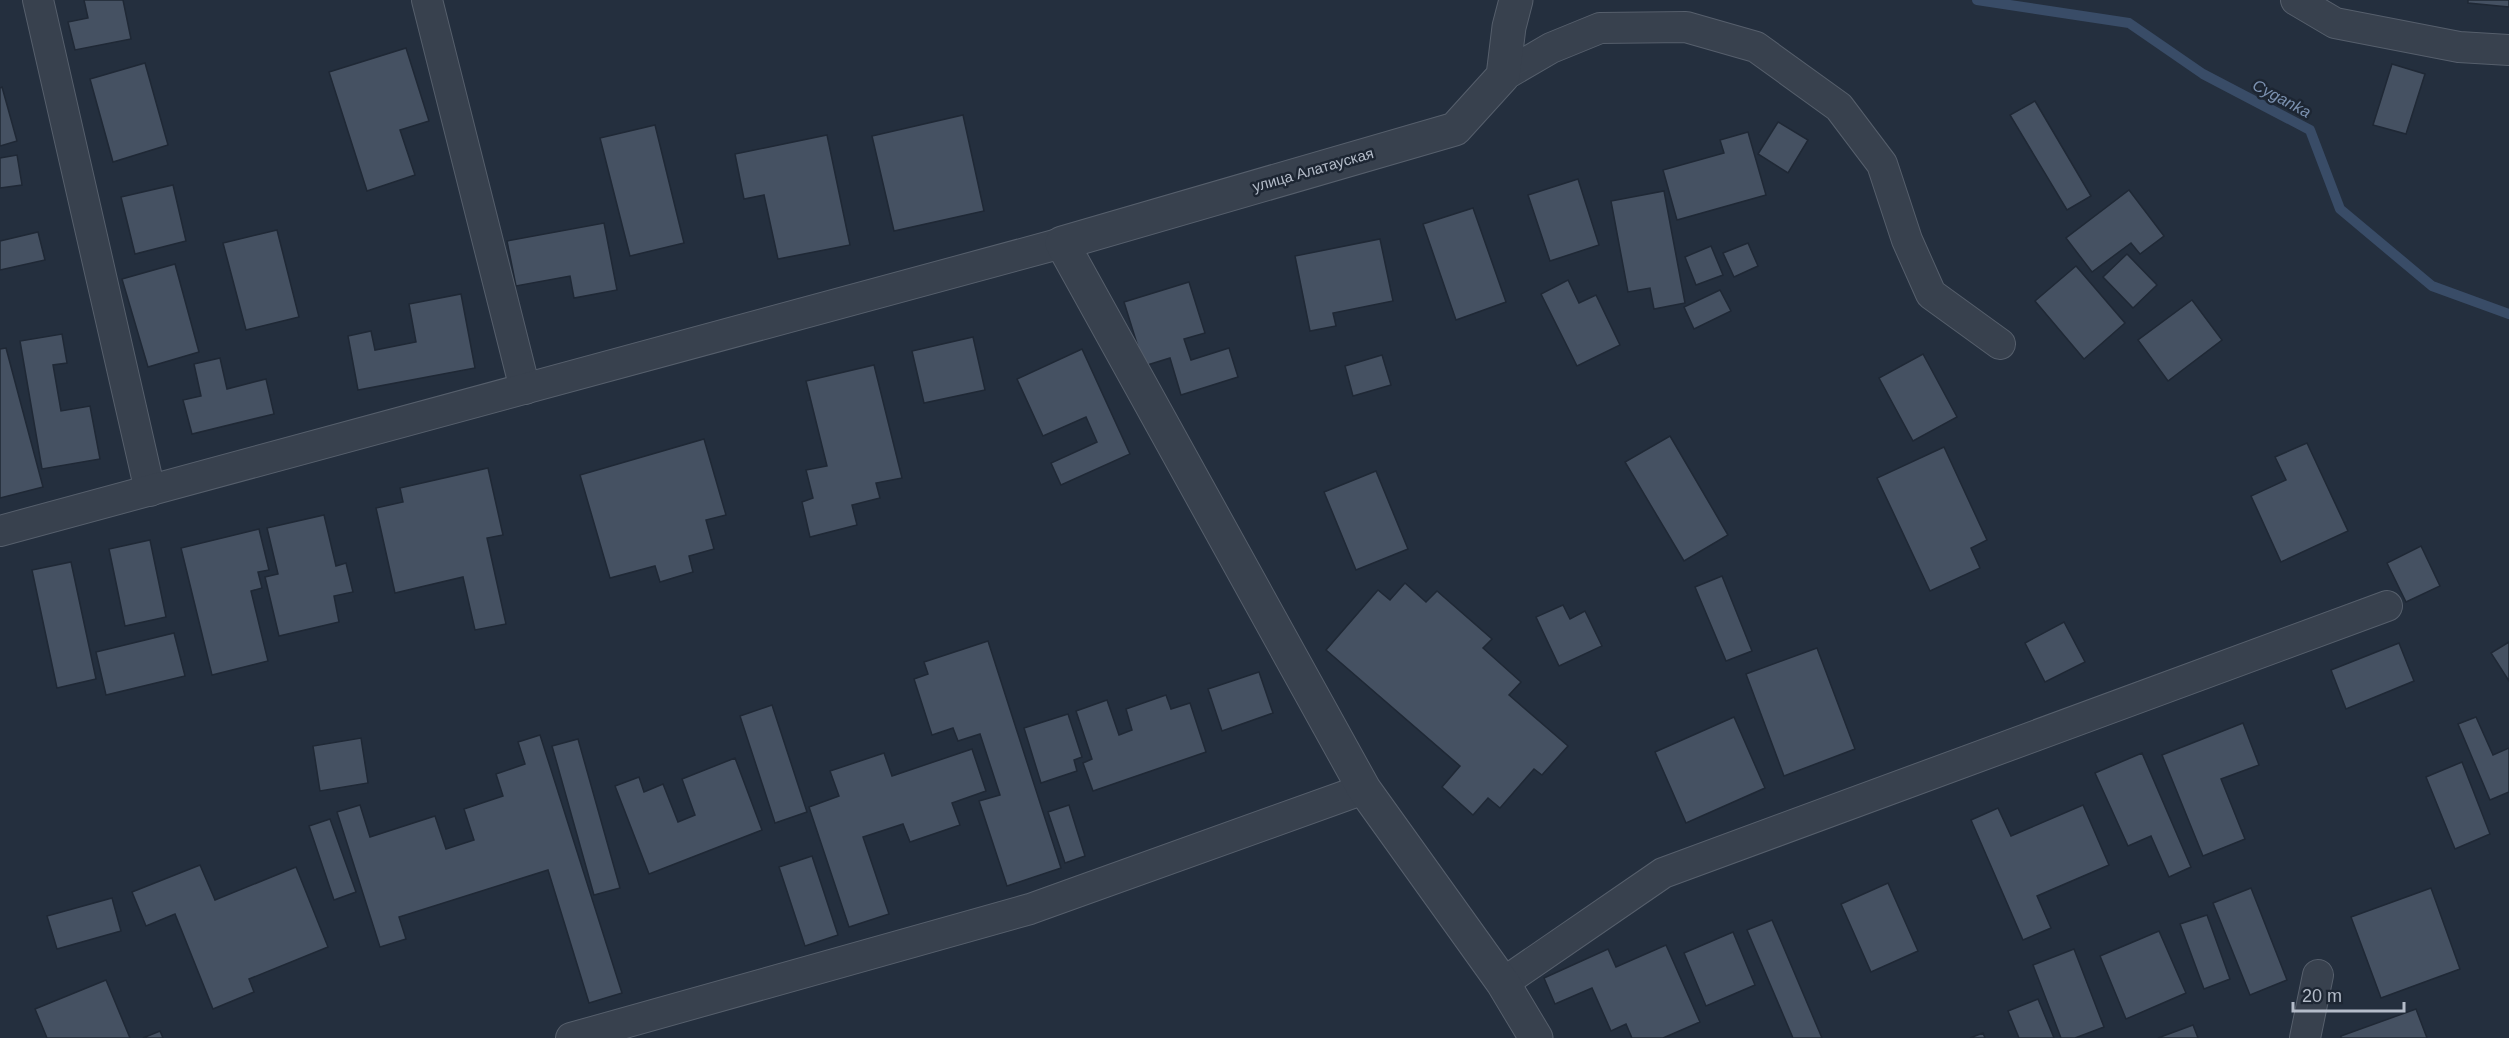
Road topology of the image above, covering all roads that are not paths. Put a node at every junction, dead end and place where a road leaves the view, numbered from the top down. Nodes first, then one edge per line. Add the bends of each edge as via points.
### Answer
1 (38, 0) edge
2 (427, 0) edge
3 (1516, 0) edge
4 (2296, 0) edge
5 (2509, 50) edge
6 (1503, 76) junction
7 (1062, 243) junction
8 (2000, 344) dead end
9 (525, 389) junction
10 (150, 490) junction
11 (0, 531) edge
12 (2387, 606) dead end
13 (1365, 789) junction
14 (2318, 975) dead end
15 (1503, 983) junction
16 (571, 1038) edge
17 (1536, 1038) edge
18 (2305, 1038) edge

1 - 10 street
2 - 9 street
3 - 6 street
4 - 5 street via 2335,23 2459,47
6 - 7 street, улица Алатауская via 1455,129
6 - 8 street via 1551,48 1600,28 1686,27 1756,47 1839,107 1882,164 1906,240 1931,294
7 - 9 street
7 - 13 street
9 - 10 street
10 - 11 street
12 - 15 street via 1662,873
13 - 15 street
13 - 16 street via 1030,909
14 - 18 street
15 - 17 street

